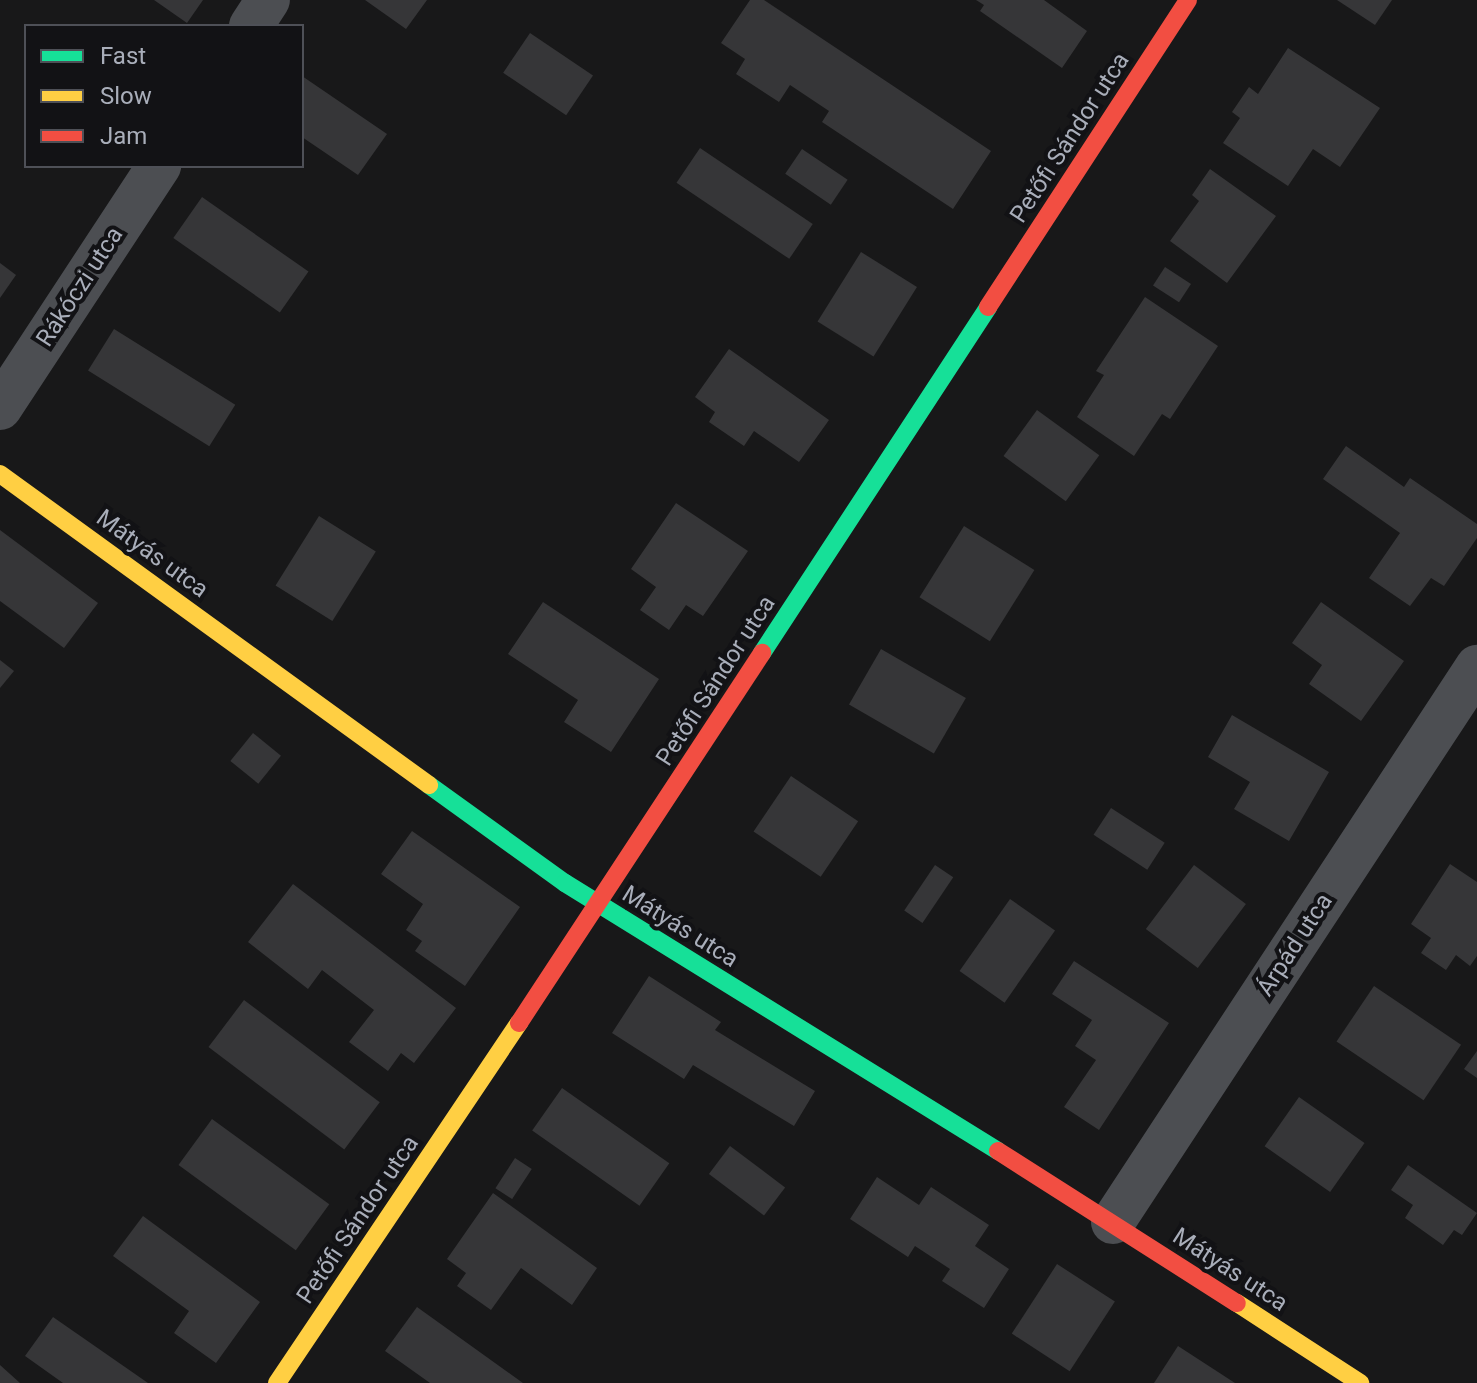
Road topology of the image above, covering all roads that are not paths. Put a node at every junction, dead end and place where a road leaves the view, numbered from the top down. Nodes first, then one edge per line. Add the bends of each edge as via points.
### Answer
1 (268, 0) edge
2 (1188, 0) edge
3 (252, 24) edge
4 (158, 168) edge
5 (0, 408) edge
6 (0, 474) edge
7 (1477, 667) edge
8 (598, 905) junction
9 (1113, 1222) junction
10 (277, 1383) edge
11 (1360, 1383) edge

1 - 3 street
2 - 8 main road, Petőfi Sándor utca
4 - 5 street, Rákóczi utca
6 - 8 main road, Mátyás utca
7 - 9 street, Árpád utca
8 - 9 main road, Mátyás utca
8 - 10 main road, Petőfi Sándor utca
9 - 11 main road, Mátyás utca

